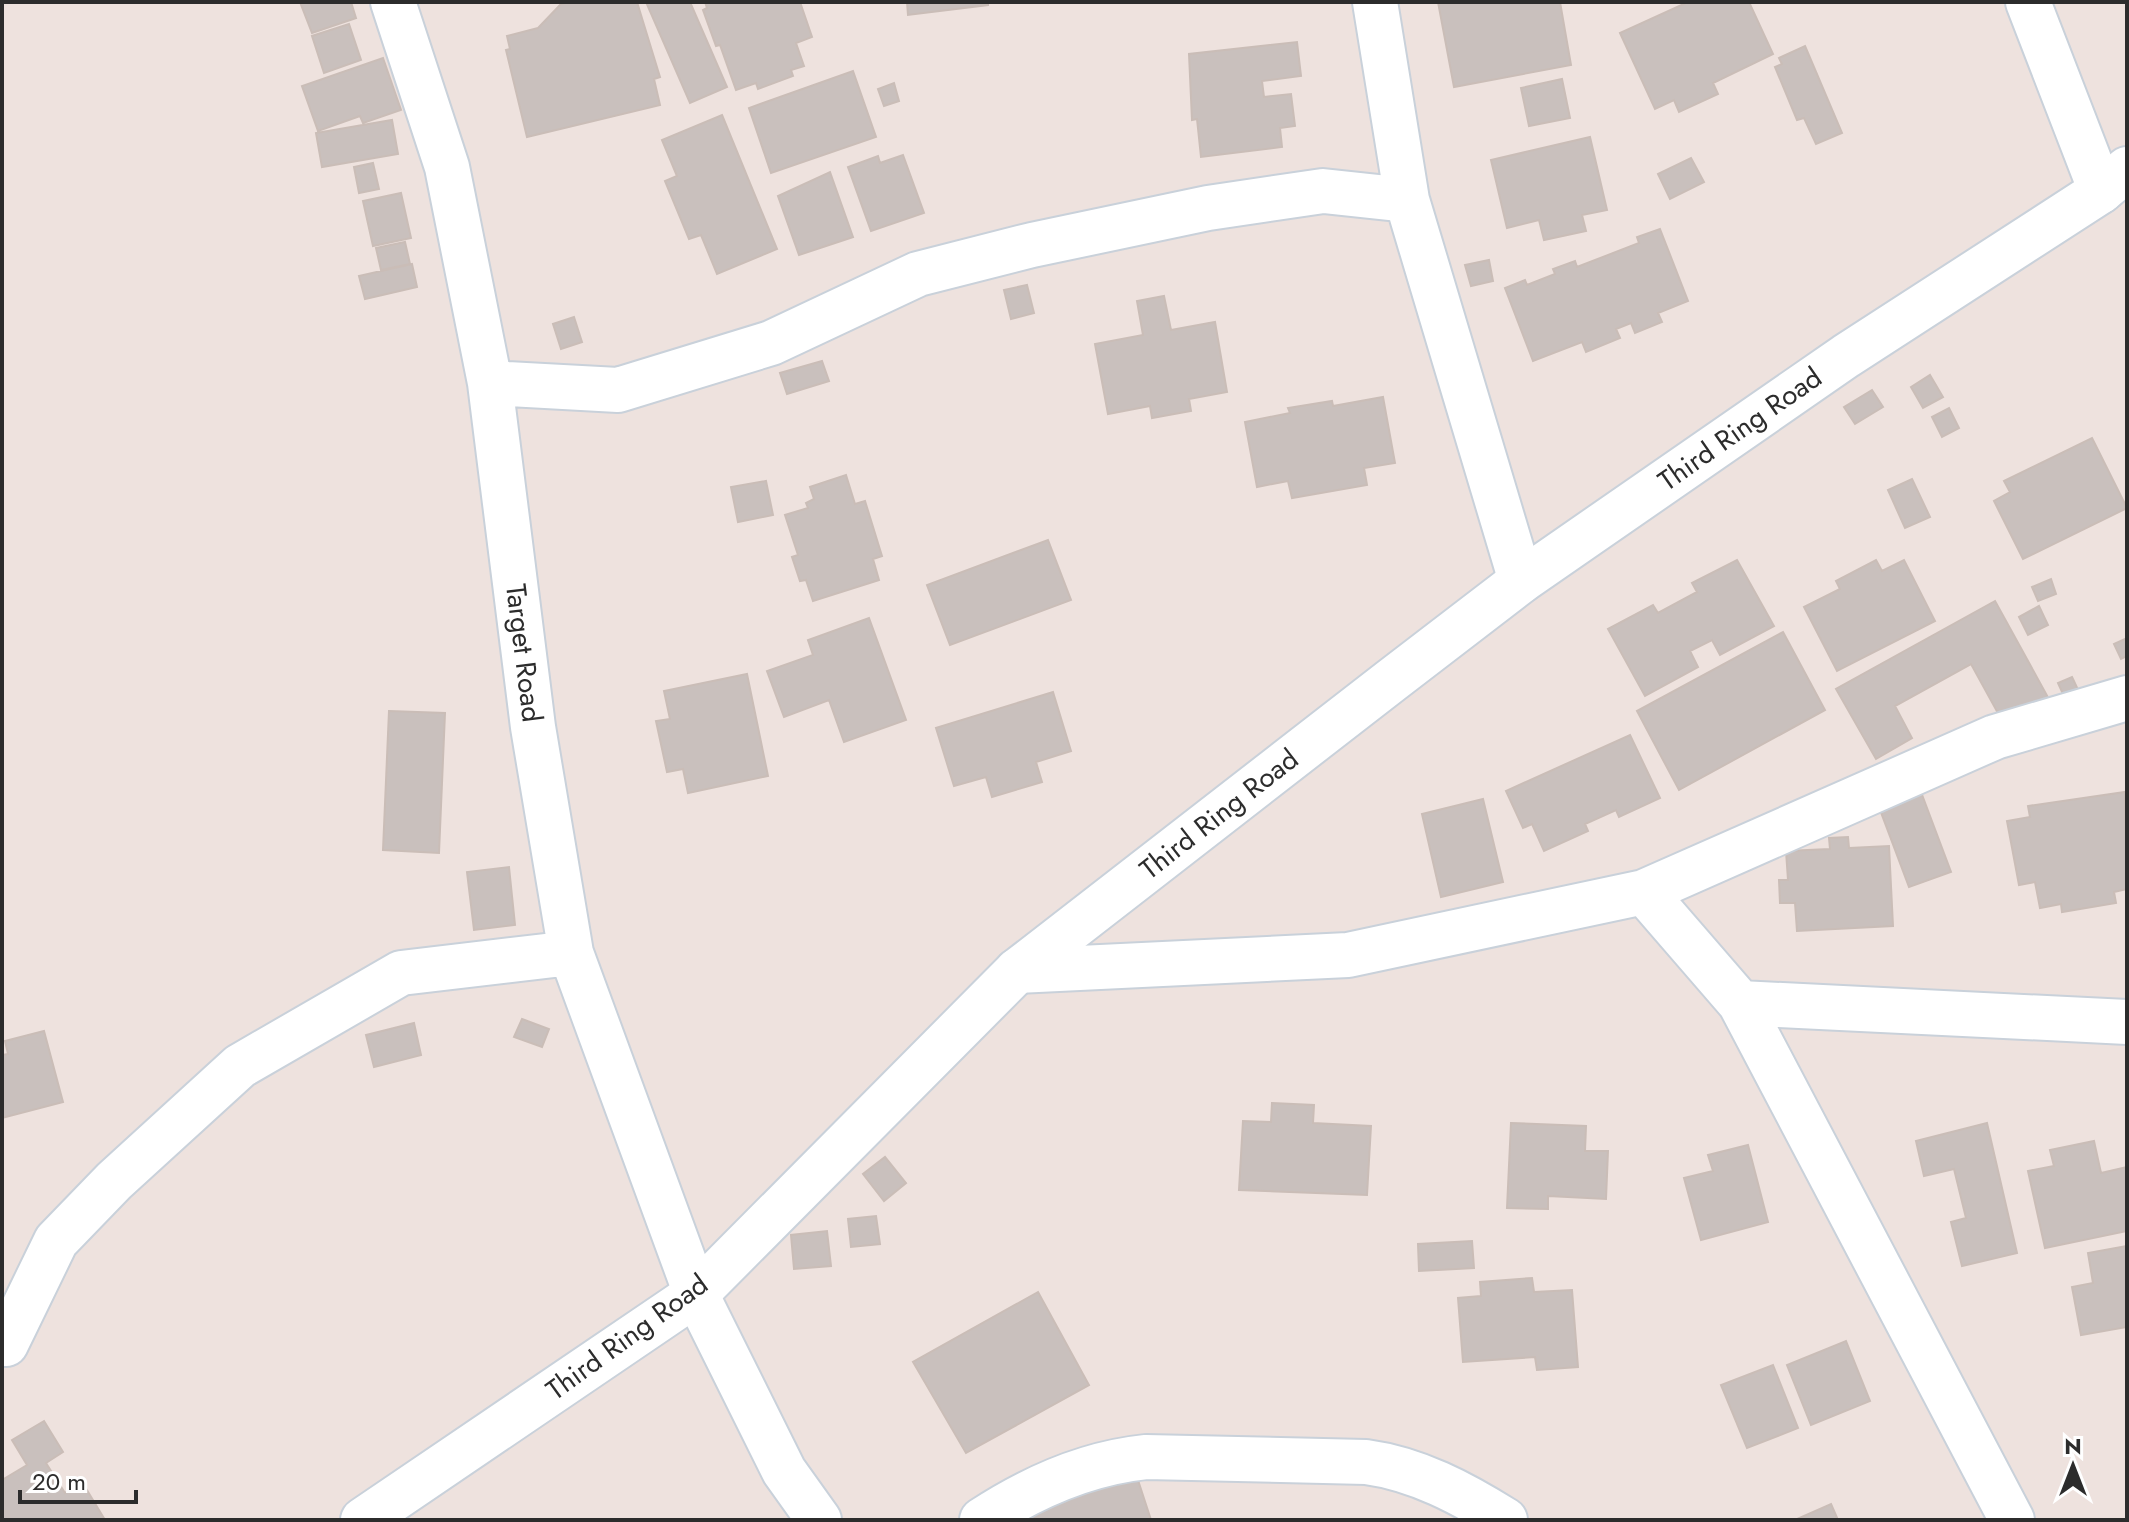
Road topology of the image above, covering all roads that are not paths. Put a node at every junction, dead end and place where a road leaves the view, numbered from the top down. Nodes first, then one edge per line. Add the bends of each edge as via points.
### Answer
1 (393, 2) edge
2 (1375, 2) edge
3 (2028, 2) edge
4 (2114, 180) edge
5 (1407, 200) junction
6 (490, 383) junction
7 (1521, 581) junction
8 (2127, 698) edge
9 (1644, 892) junction
10 (571, 953) junction
11 (1017, 971) junction
12 (1740, 1003) junction
13 (2127, 1022) edge
14 (696, 1294) junction
15 (6, 1344) dead end
16 (363, 1520) edge
17 (819, 1520) edge
18 (982, 1520) edge
19 (1505, 1520) edge
20 (2012, 1520) edge

1 - 6 street, Target Road via 447,167
2 - 5 street
3 - 4 street
4 - 7 street, Third Ring Road via 1846,356
5 - 6 street via 1323,191 1208,208 1032,245 918,274 771,343 618,390
5 - 7 street
6 - 10 street, Target Road via 533,727
7 - 11 street, Third Ring Road
8 - 9 street via 1995,737
9 - 11 street via 1348,955
9 - 12 street
10 - 14 street, Target Road
10 - 15 street via 401,973 240,1066 56,1241
11 - 14 street, Third Ring Road
12 - 13 street
12 - 20 street
14 - 16 street, Third Ring Road
14 - 17 street, Target Road via 784,1471
18 - 19 street via 1021,1494 1117,1460 1146,1457 1401,1467

